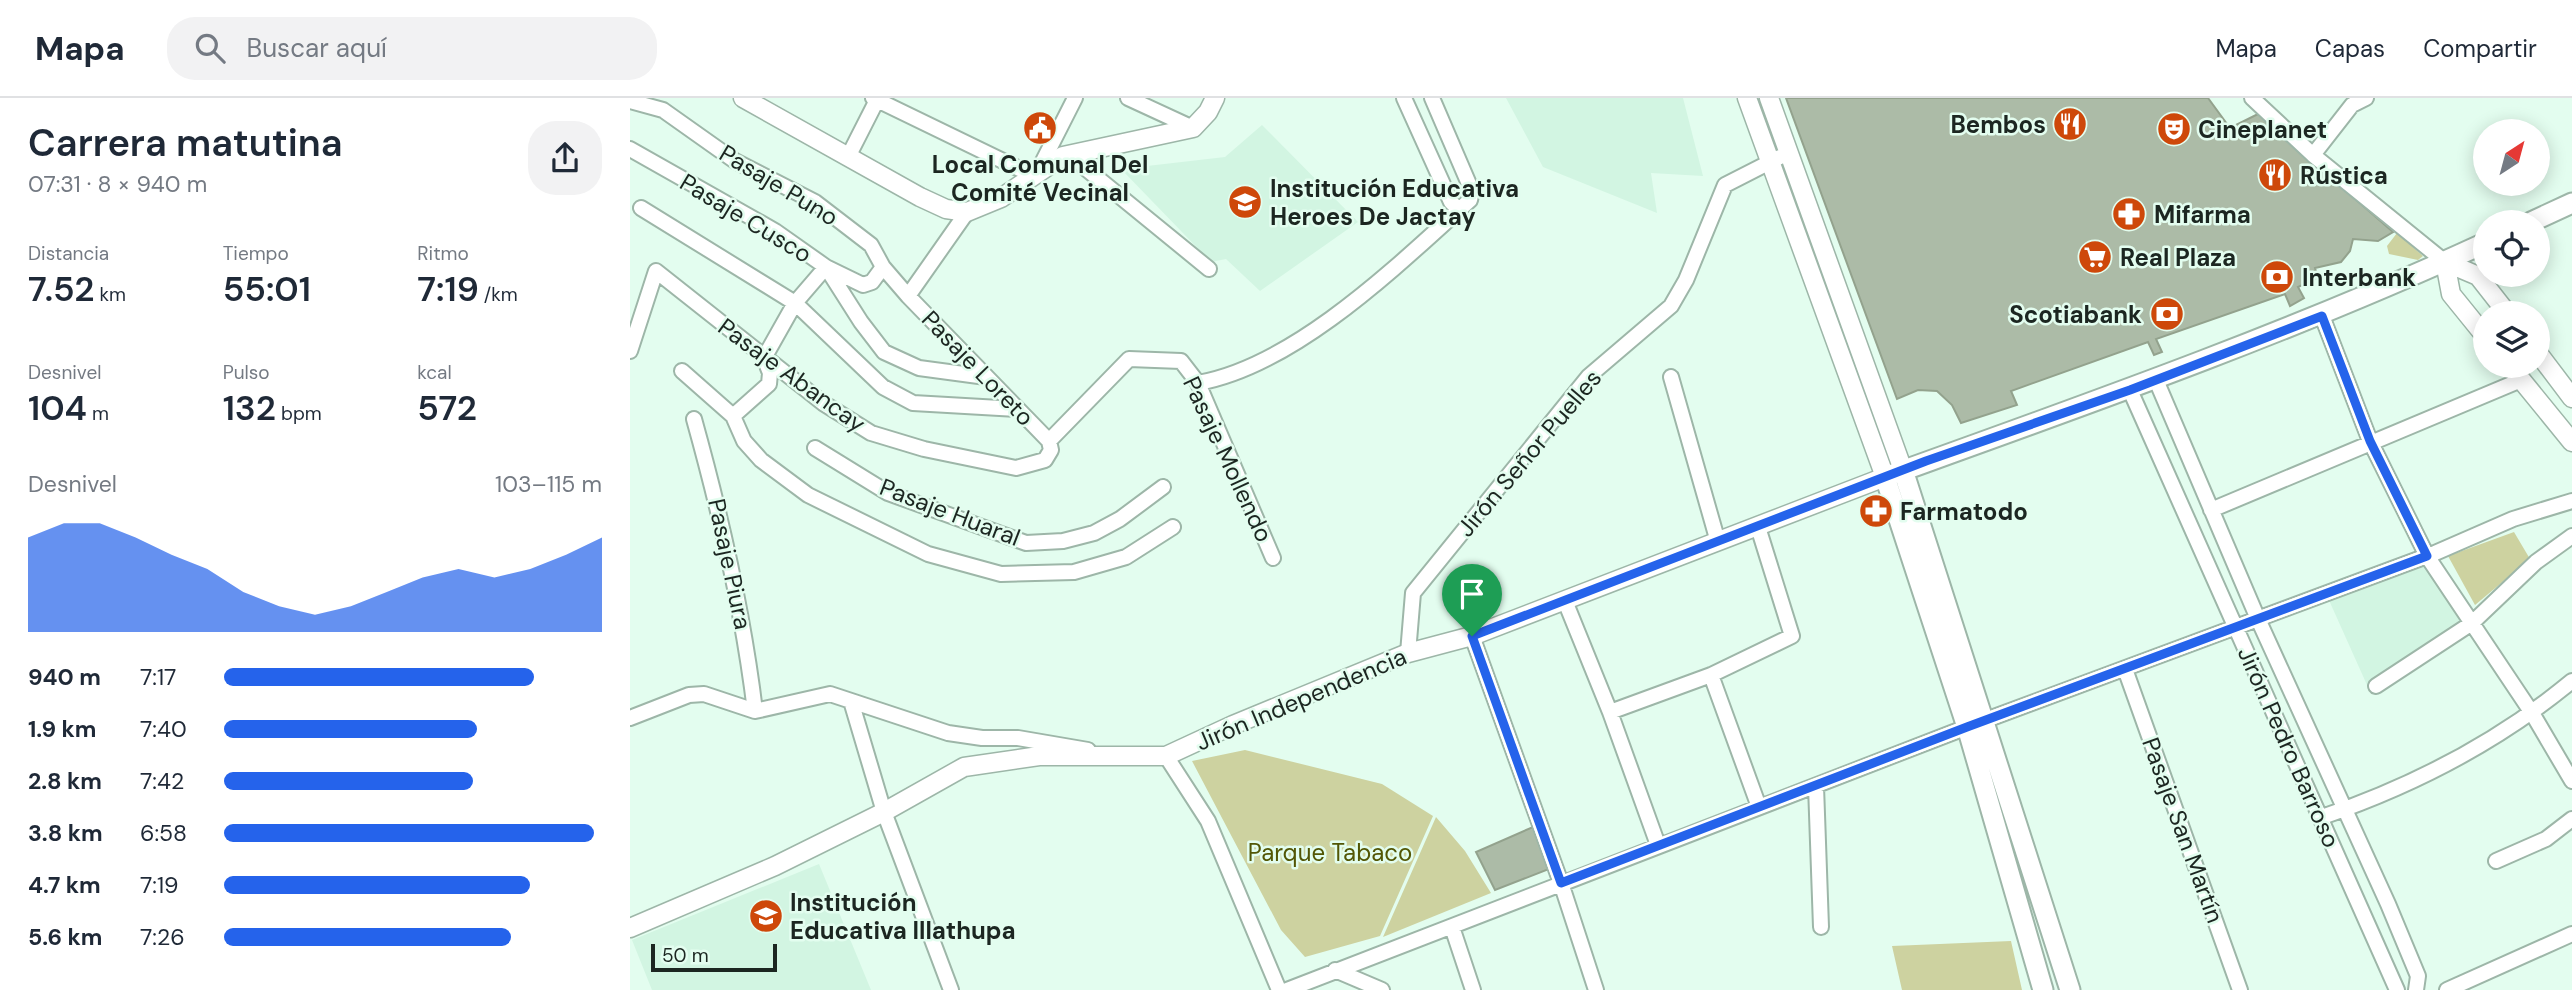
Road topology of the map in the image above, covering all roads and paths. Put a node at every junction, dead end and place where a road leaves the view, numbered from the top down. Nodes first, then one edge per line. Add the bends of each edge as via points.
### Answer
1 (743, 98) edge
2 (1075, 98) edge
3 (1128, 98) edge
4 (1215, 98) edge
5 (1404, 98) edge
6 (1432, 98) edge
7 (1747, 98) edge
8 (1769, 98) edge
9 (2252, 98) edge
10 (2366, 98) edge
11 (876, 99) edge
12 (630, 101) edge
13 (1193, 128) junction
14 (630, 149) edge
15 (1073, 153) junction
16 (1789, 153) junction
17 (2313, 155) junction
18 (848, 157) junction
19 (1768, 161) junction
20 (1035, 173) junction
21 (2572, 204) edge
22 (1464, 205) junction
23 (641, 208) dead end
24 (967, 212) junction
25 (2550, 214) edge
26 (2473, 248) edge
27 (2445, 261) junction
28 (827, 267) junction
29 (883, 267) junction
30 (1209, 269) dead end
31 (908, 296) junction
32 (2498, 301) edge
33 (795, 303) junction
34 (2322, 316) junction
35 (2473, 321) edge
36 (630, 351) edge
37 (764, 358) junction
38 (1181, 361) joint
39 (2550, 369) edge
40 (682, 371) dead end
41 (986, 377) junction
42 (1671, 377) dead end
43 (2156, 380) junction
44 (2521, 380) joint
45 (1198, 383) junction
46 (2130, 390) junction
47 (2572, 398) edge
48 (1017, 410) junction
49 (733, 416) junction
50 (694, 419) dead end
51 (1049, 441) junction
52 (2370, 441) junction
53 (2572, 442) edge
54 (815, 448) dead end
55 (1894, 474) junction
56 (1163, 487) dead end
57 (2572, 501) edge
58 (2211, 510) junction
59 (1173, 527) dead end
60 (1758, 527) junction
61 (2572, 536) edge
62 (1718, 542) junction
63 (2427, 556) junction
64 (1273, 558) dead end
65 (1565, 601) junction
66 (2258, 619) junction
67 (2472, 623) junction
68 (2236, 629) junction
69 (1472, 636) junction
70 (1408, 653) junction
71 (2125, 669) junction
72 (1710, 675) junction
73 (2572, 681) edge
74 (2376, 686) dead end
75 (851, 701) junction
76 (755, 711) junction
77 (1610, 712) junction
78 (2532, 713) junction
79 (630, 718) edge
80 (1977, 724) junction
81 (1114, 755) junction
82 (1166, 756) junction
83 (2572, 781) edge
84 (1816, 786) junction
85 (1759, 807) junction
86 (2346, 809) junction
87 (884, 812) junction
88 (2322, 817) junction
89 (2572, 819) edge
90 (1658, 845) junction
91 (2497, 861) dead end
92 (1561, 883) junction
93 (1452, 926) junction
94 (1821, 927) dead end
95 (630, 928) edge
96 (2572, 934) edge
97 (1335, 970) junction
98 (951, 990) edge
99 (1279, 990) edge
100 (1287, 990) edge
101 (1382, 990) edge
102 (1474, 990) edge
103 (1596, 990) edge
104 (2043, 990) edge
105 (2070, 990) edge
106 (2240, 990) edge
107 (2397, 990) edge
108 (2416, 990) edge
109 (2447, 990) edge

1 - 18 street
2 - 20 street
3 - 13 street
4 - 13 street
5 - 22 street via 1451,202
6 - 22 street via 1472,191
7 - 19 street
8 - 16 street
9 - 17 street
10 - 17 street via 2352,105
11 - 18 street
11 - 20 street
12 - 29 street, Pasaje Puno via 663,110 735,161 815,202 871,245
13 - 15 street
14 - 28 street, Pasaje Cusco via 775,231
15 - 20 street
15 - 30 street via 1084,167
16 - 19 street, Jirón Señor Puelles
16 - 55 street
17 - 27 street
18 - 24 street via 946,209
19 - 55 street
19 - 70 street, Jirón Señor Puelles via 1725,185 1671,306 1589,376 1413,593
20 - 24 street via 1001,198
21 - 25 main road
22 - 45 street via 1399,265 1301,338 1249,370
23 - 33 street
24 - 31 street
26 - 27 main road, Jirón Independencia
27 - 32 street via 2478,276
27 - 34 main road, Jirón Independencia
27 - 35 street via 2451,294
28 - 29 street via 863,285 872,282
28 - 33 street
28 - 41 street, Pasaje Cusco via 884,352 919,368
29 - 31 street, Pasaje Puno
31 - 41 street, Pasaje Loreto
33 - 37 street
33 - 48 street via 883,387 913,403
34 - 43 main road, Jirón Independencia
34 - 52 street
36 - 37 street, Pasaje Abancay via 656,271
37 - 49 street via 769,384
37 - 51 street, Pasaje Abancay via 871,433 924,449 1016,468 1045,460 1051,450
38 - 45 street, Pasaje Mollendo
38 - 51 street, Pasaje Abancay via 1129,359
39 - 47 street
40 - 49 street
41 - 48 street, Pasaje Loreto
42 - 62 street
43 - 46 main road, Jirón Independencia
43 - 58 street
44 - 52 street
44 - 53 street
45 - 64 street, Pasaje Mollendo
46 - 55 main road, Jirón Independencia
46 - 68 street, Jirón Pedro Barroso
48 - 51 street, Pasaje Loreto
49 - 59 street via 744,441 761,460 808,495 928,554 1001,574 1074,572 1126,558
50 - 76 street, Pasaje Piura via 728,547
52 - 58 street
52 - 63 street
54 - 56 street, Pasaje Huaral via 888,493 1026,543 1094,533
55 - 60 street, Jirón Independencia
55 - 80 main road
57 - 63 street via 2513,519
58 - 66 street
60 - 62 street, Jirón Independencia
60 - 72 street via 1792,636
61 - 67 street via 2536,562
62 - 65 street, Jirón Independencia
63 - 66 street
63 - 67 street
65 - 69 street, Jirón Independencia
65 - 77 street
66 - 68 street
66 - 86 street
67 - 74 street
67 - 78 street
68 - 71 street
68 - 88 street, Jirón Pedro Barroso
69 - 70 street, Jirón Independencia
69 - 92 street
70 - 82 street, Jirón Independencia
71 - 80 street
71 - 106 street, Pasaje San Martín
72 - 77 street
72 - 85 street
73 - 78 street
75 - 76 street via 830,694
75 - 81 street via 948,733 1018,738
75 - 87 street
76 - 79 street via 704,694 689,695
77 - 90 street
78 - 83 street
78 - 86 street via 2437,771
80 - 84 street
80 - 104 main road
80 - 105 main road
81 - 82 street, Jirón Independencia
81 - 87 street, Jirón Independencia via 1040,756 964,767
82 - 99 street via 1208,821
84 - 85 street
84 - 94 street
85 - 90 street
86 - 88 street
86 - 108 street via 2418,976
87 - 95 street, Jirón Independencia via 775,866
87 - 98 street
88 - 107 street, Jirón Pedro Barroso
89 - 91 street via 2546,839
90 - 92 street
92 - 93 street
92 - 103 street
93 - 97 street
93 - 102 street
96 - 109 street
97 - 100 street
97 - 101 street

